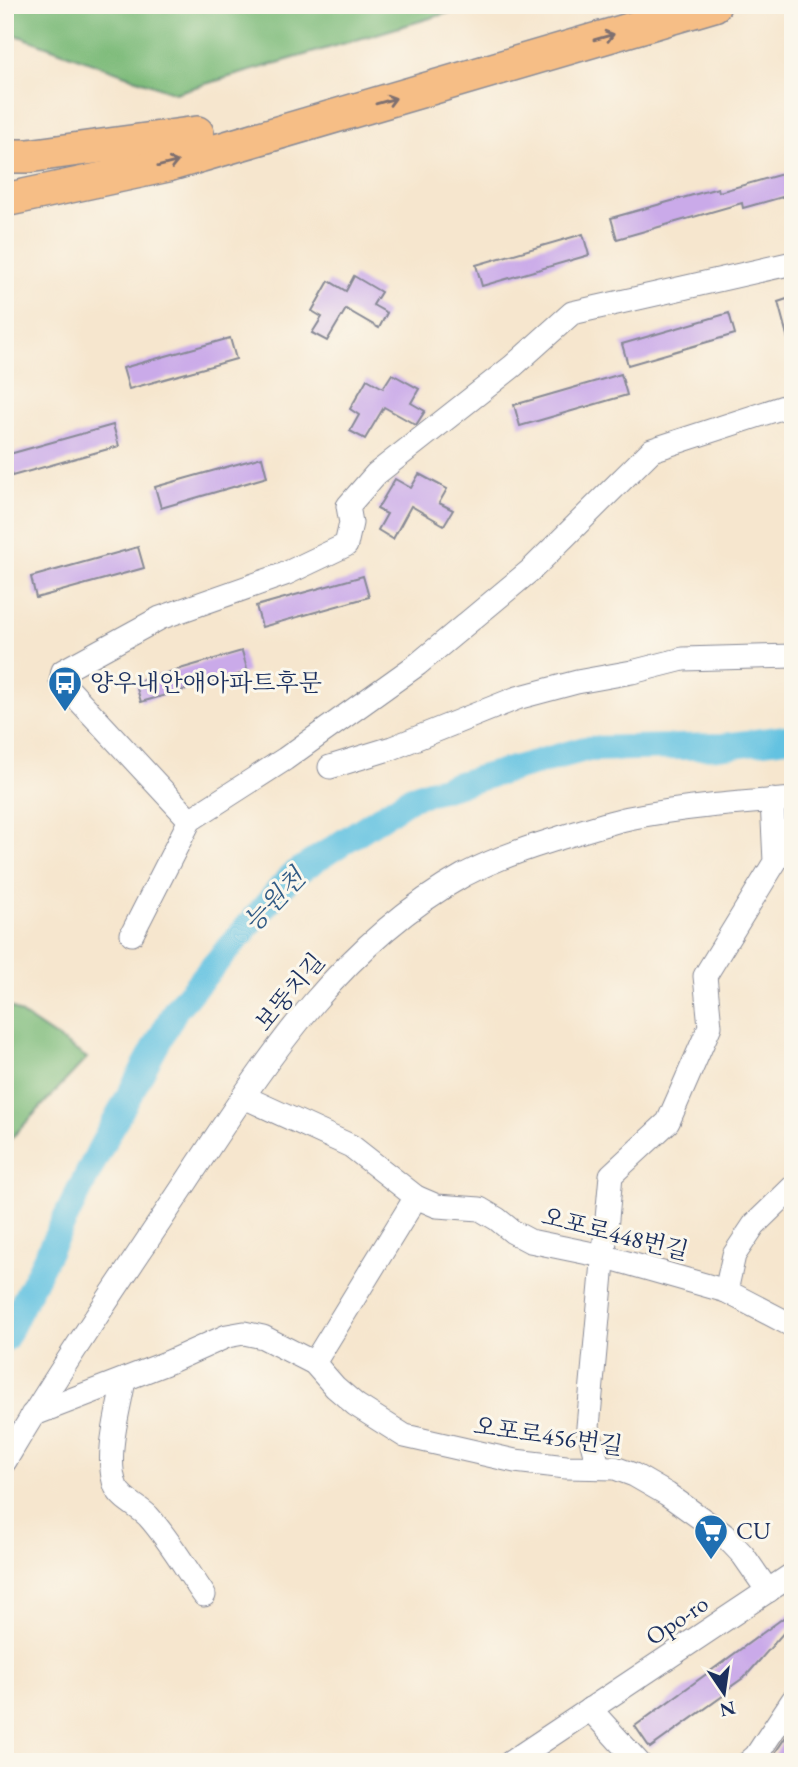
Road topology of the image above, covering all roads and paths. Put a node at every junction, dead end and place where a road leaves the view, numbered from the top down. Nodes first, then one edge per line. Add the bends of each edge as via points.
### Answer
1 (634, 5) edge
2 (714, 5) edge
3 (197, 133) junction
4 (5, 156) edge
5 (5, 179) edge
6 (5, 200) edge
7 (793, 263) edge
8 (793, 404) edge
9 (793, 656) edge
10 (330, 767) dead end
11 (782, 800) edge
12 (190, 820) junction
13 (132, 934) dead end
14 (244, 1097) junction
15 (793, 1187) edge
16 (416, 1197) junction
17 (603, 1255) junction
18 (726, 1291) junction
19 (793, 1326) edge
20 (314, 1363) junction
21 (124, 1380) junction
22 (32, 1415) junction
23 (5, 1461) edge
24 (598, 1466) junction
25 (785, 1585) edge
26 (204, 1595) dead end
27 (793, 1700) edge
28 (590, 1709) junction
29 (511, 1762) edge
30 (638, 1762) edge
31 (749, 1762) edge

1 - 3 highway
6 -> 2 highway via 168,165
3 - 4 highway
3 - 5 highway
7 - 12 street via 572,313 513,366 376,474 348,506 351,523 346,545 285,574 160,618 63,671 61,681
8 - 12 street via 652,450 532,569 418,663 285,759
9 - 10 street via 683,659 577,682 517,698 392,748
11 - 14 street, 보뚱치길 via 630,818 522,850 465,875 360,950 277,1047
11 - 17 street via 775,862 705,976 710,1026 668,1122 611,1175
12 - 13 street
14 - 16 street, 오포로448번길 via 351,1146
14 - 22 street, 보뚱치길
15 - 18 street via 754,1225 734,1255
16 - 17 street, 오포로448번길 via 437,1206 480,1209 530,1241
16 - 20 street
17 - 18 street, 오포로448번길
17 - 24 street via 588,1427
18 - 19 street, 오포로448번길
20 - 21 street, 오포로456번길 via 263,1337 244,1333
20 - 24 street, 오포로456번길 via 356,1405 405,1436 515,1461
21 - 22 street, 오포로456번길
21 - 26 street via 112,1447 117,1489 146,1514
22 - 23 street, 보뚱치길
24 - 25 street, 오포로456번길 via 634,1475 704,1519
25 - 28 street, Opo-ro
27 - 31 street
28 - 29 street, Opo-ro
28 - 30 street

